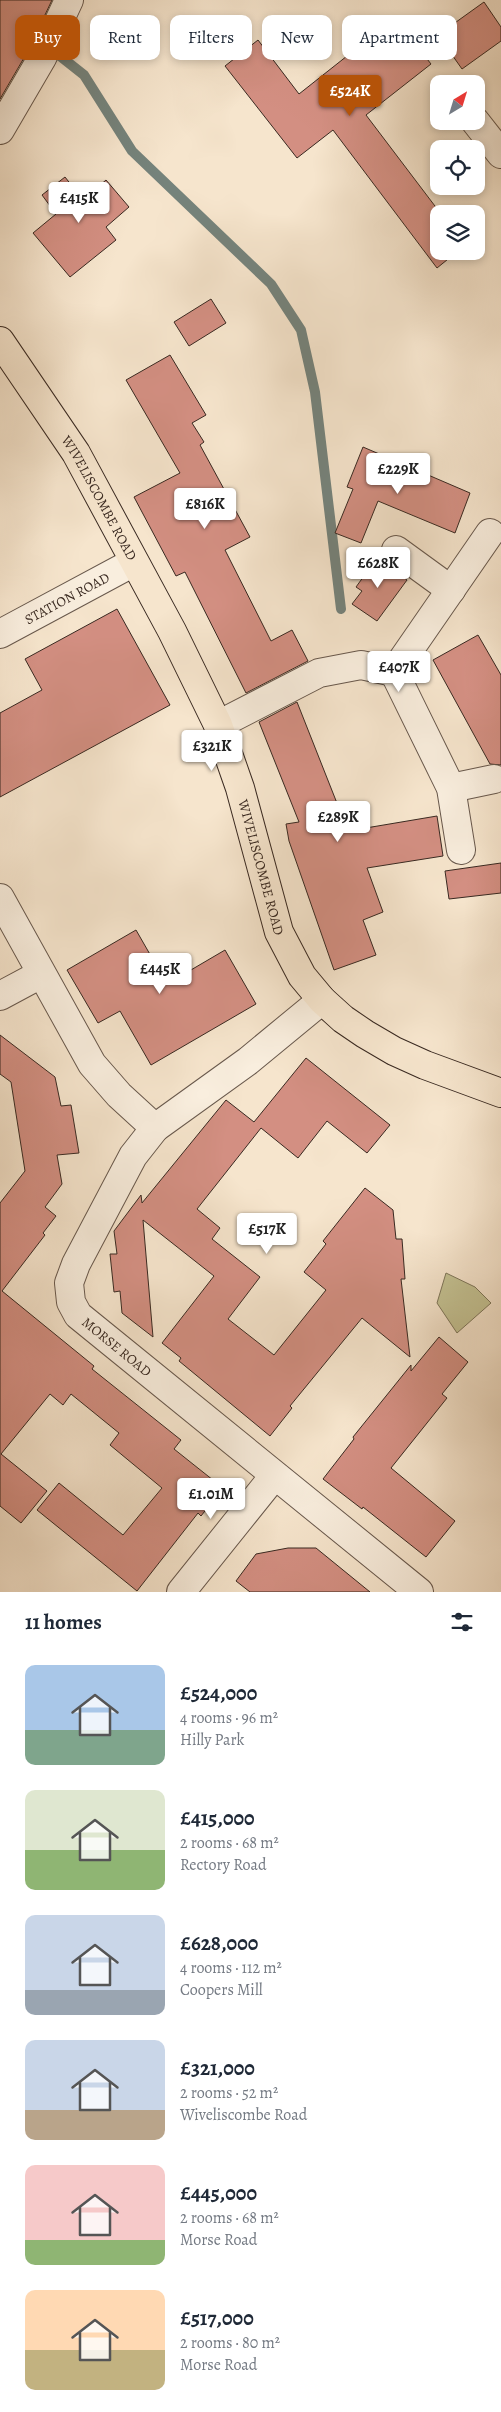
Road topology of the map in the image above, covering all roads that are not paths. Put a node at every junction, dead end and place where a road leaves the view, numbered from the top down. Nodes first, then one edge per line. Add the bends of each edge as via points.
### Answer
1 (69, 0) edge
2 (0, 130) edge
3 (484, 130) edge
4 (499, 146) edge
5 (0, 341) edge
6 (490, 533) dead end
7 (396, 550) dead end
8 (134, 562) junction
9 (451, 590) junction
10 (0, 634) edge
11 (394, 672) junction
12 (218, 725) junction
13 (494, 779) dead end
14 (451, 788) junction
15 (461, 850) dead end
16 (0, 898) edge
17 (41, 974) junction
18 (0, 996) edge
19 (322, 1000) junction
20 (501, 1094) edge
21 (155, 1128) junction
22 (274, 1476) junction
23 (181, 1592) edge
24 (419, 1592) edge

1 - 2 street via 42,58
3 - 4 street
5 - 8 main road, WIVELISCOMBE ROAD via 76,452
6 - 9 street
7 - 9 street
8 - 10 street, STATION ROAD
8 - 12 main road, WIVELISCOMBE ROAD
9 - 11 street
11 - 12 street via 361,665 319,673
11 - 14 street
12 - 19 main road, WIVELISCOMBE ROAD via 240,788 279,932 302,976
13 - 14 street
14 - 15 street
16 - 17 street
17 - 18 street
17 - 21 street via 92,1064
19 - 20 main road, WIVELISCOMBE ROAD via 343,1019 394,1051
19 - 21 street, MORSE ROAD via 248,1061
21 - 22 street, MORSE ROAD via 133,1156 76,1264 69,1283 71,1302 78,1316
22 - 23 street
22 - 24 street, MORSE ROAD

